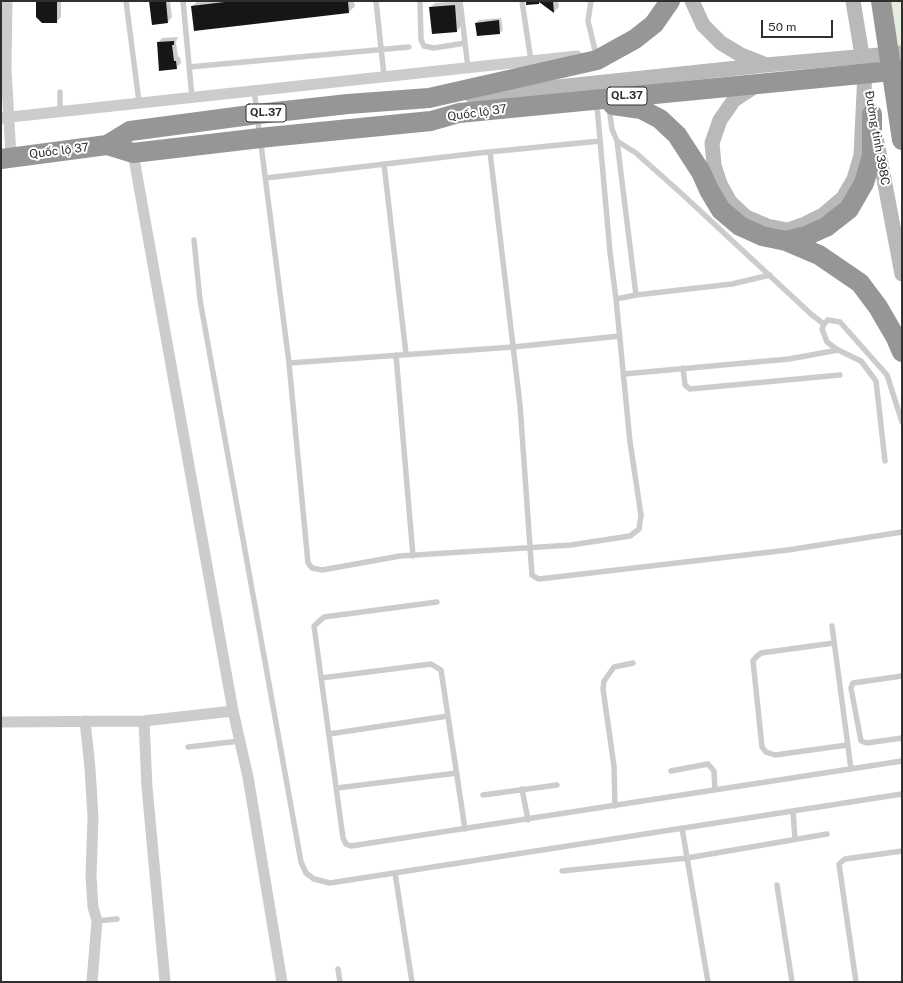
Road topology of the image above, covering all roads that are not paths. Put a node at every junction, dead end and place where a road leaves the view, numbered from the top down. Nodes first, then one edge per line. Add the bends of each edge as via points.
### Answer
1 (7, 1) edge
2 (126, 1) edge
3 (183, 1) edge
4 (376, 1) edge
5 (420, 1) edge
6 (460, 1) edge
7 (522, 1) edge
8 (591, 1) edge
9 (670, 1) edge
10 (692, 1) edge
11 (881, 1) edge
12 (853, 3) edge
13 (465, 43) junction
14 (409, 47) dead end
15 (381, 48) junction
16 (615, 50) junction
17 (902, 53) edge
18 (596, 54) junction
19 (531, 61) junction
20 (189, 67) junction
21 (468, 68) junction
22 (824, 68) junction
23 (902, 70) edge
24 (865, 72) junction
25 (763, 74) junction
26 (384, 76) junction
27 (254, 90) junction
28 (60, 92) dead end
29 (192, 97) junction
30 (429, 98) junction
31 (139, 102) junction
32 (603, 106) junction
33 (60, 112) junction
34 (258, 114) junction
35 (872, 114) junction
36 (5, 118) edge
37 (431, 121) junction
38 (130, 131) junction
39 (261, 138) junction
40 (902, 140) edge
41 (600, 141) junction
42 (617, 141) junction
43 (107, 145) junction
44 (490, 152) junction
45 (133, 153) junction
46 (4, 157) edge
47 (384, 164) junction
48 (266, 178) junction
49 (194, 240) dead end
50 (786, 241) junction
51 (902, 274) edge
52 (770, 275) junction
53 (636, 295) junction
54 (616, 299) junction
55 (824, 324) junction
56 (620, 336) junction
57 (513, 347) junction
58 (838, 350) junction
59 (902, 352) edge
60 (406, 354) junction
61 (396, 355) junction
62 (289, 363) junction
63 (683, 368) junction
64 (624, 374) junction
65 (840, 375) dead end
66 (902, 422) edge
67 (885, 461) dead end
68 (902, 532) edge
69 (530, 548) junction
70 (413, 556) junction
71 (437, 602) dead end
72 (832, 626) dead end
73 (834, 643) junction
74 (633, 663) dead end
75 (902, 676) edge
76 (321, 678) junction
77 (233, 711) junction
78 (448, 716) junction
79 (85, 721) junction
80 (144, 721) junction
81 (1, 722) edge
82 (329, 734) junction
83 (902, 738) edge
84 (240, 741) junction
85 (848, 745) junction
86 (188, 747) dead end
87 (902, 761) edge
88 (851, 769) junction
89 (671, 771) dead end
90 (457, 773) junction
91 (557, 785) dead end
92 (337, 788) junction
93 (522, 789) junction
94 (715, 790) junction
95 (902, 794) edge
96 (483, 796) dead end
97 (615, 806) junction
98 (793, 811) junction
99 (528, 820) junction
100 (682, 828) junction
101 (465, 829) junction
102 (827, 834) dead end
103 (795, 839) junction
104 (902, 851) edge
105 (687, 858) junction
106 (562, 872) dead end
107 (395, 873) junction
108 (778, 885) dead end
109 (118, 919) dead end
110 (97, 921) junction
111 (338, 969) dead end
112 (92, 982) edge
113 (165, 982) edge
114 (282, 982) edge
115 (340, 982) edge
116 (412, 982) edge
117 (708, 982) edge
118 (792, 982) edge
119 (856, 982) edge

1 - 36 street
2 - 31 lane
3 - 20 lane
4 - 15 lane
5 - 13 lane via 421,40 424,46 434,48
6 - 13 lane
7 - 19 lane
8 - 18 lane via 588,21
9 - 16 highway, Quốc lộ 37 / QL.37 via 654,24
10 - 25 main road via 703,25 721,43 741,55
11 - 40 highway
12 - 24 main road, Đường tỉnh 398C
13 - 21 lane
14 - 15 lane
15 - 20 lane
15 - 26 lane
16 - 18 street
16 - 30 highway, Quốc lộ 37 / QL.37 via 597,60
17 - 22 main road
18 - 19 street
19 - 21 street
20 - 29 lane
21 - 26 street
22 - 23 highway, QL.37
22 - 25 highway, Quốc lộ 37 / QL.37
24 - 25 main road via 861,155 854,179 843,198 823,215 788,230 767,226 746,217 730,202 720,184 714,165 712,143 720,120 734,100
24 - 35 main road, Đường tỉnh 398C
25 - 30 main road
25 - 37 highway, Quốc lộ 37 / QL.37 via 459,113
26 - 27 street
27 - 29 street
27 - 34 lane
28 - 33 lane
29 - 31 street
30 - 34 highway, Quốc lộ 37 / QL.37
31 - 33 street
32 - 37 highway
32 - 41 lane
32 - 42 lane
32 - 50 highway via 619,105 641,109 660,119 677,135 721,210 740,226 762,236
33 - 36 street
34 - 38 highway, Quốc lộ 37 / QL.37
34 - 39 lane
35 - 50 highway via 872,156 864,184 849,209 826,227
35 - 51 main road, Đường tỉnh 398C
36 - 46 street
37 - 39 highway, Quốc lộ 37 / QL.37
38 - 43 highway, Quốc lộ 37 / QL.37
38 - 45 highway
39 - 45 highway, Quốc lộ 37 / QL.37
39 - 48 lane
41 - 44 lane
41 - 54 lane
42 - 52 lane via 636,153
42 - 53 lane
43 - 45 highway, Quốc lộ 37 / QL.37
43 - 46 highway, Quốc lộ 37 / QL.37
44 - 47 lane
44 - 57 lane
45 - 77 street
47 - 48 lane
47 - 60 lane
48 - 62 lane
49 - 107 lane via 200,300 301,862 306,873 314,879 330,883
50 - 59 highway via 820,255 860,283 878,307
52 - 53 lane via 732,284
52 - 55 lane
53 - 54 lane
54 - 56 lane
55 - 58 lane via 822,329 828,342
55 - 66 lane via 828,320 840,322 887,375
56 - 57 lane
56 - 64 lane
57 - 60 lane
57 - 69 lane
58 - 63 lane via 789,359
58 - 67 lane via 862,361 876,382
60 - 61 lane
61 - 62 lane
61 - 70 lane
62 - 70 lane via 308,564 312,568 322,570
63 - 64 lane
63 - 65 lane via 685,385 690,389
64 - 69 lane via 630,442 641,515 640,528 630,536
68 - 69 lane via 788,550 539,579 532,574
69 - 70 lane
71 - 76 lane via 324,617 314,626
72 - 73 lane
73 - 85 lane
73 - 85 lane via 761,653 753,661 762,747 766,752 775,755
74 - 97 lane via 614,667 604,681 614,766
75 - 83 lane via 853,683 851,688 861,741 867,743
76 - 78 lane via 431,664 441,670
76 - 82 lane
77 - 80 street
77 - 84 street
78 - 82 lane
78 - 90 lane
79 - 80 street
79 - 81 street
79 - 110 street via 93,817 93,907
80 - 113 street via 147,787
82 - 92 lane
84 - 86 lane
84 - 114 street
85 - 88 lane
87 - 88 lane
88 - 94 lane
89 - 94 lane via 708,764 714,771
90 - 92 lane
90 - 101 lane
91 - 93 lane
92 - 101 lane via 343,838 346,844 351,846
93 - 96 lane
93 - 99 lane
94 - 97 lane
95 - 98 lane
97 - 99 lane
98 - 100 lane
98 - 103 lane
99 - 101 lane
100 - 105 lane
100 - 107 lane
102 - 103 lane
103 - 105 lane
104 - 119 lane via 845,859 839,864
105 - 106 lane
105 - 117 lane
107 - 116 lane
108 - 118 lane
109 - 110 lane
110 - 112 street
111 - 115 lane

